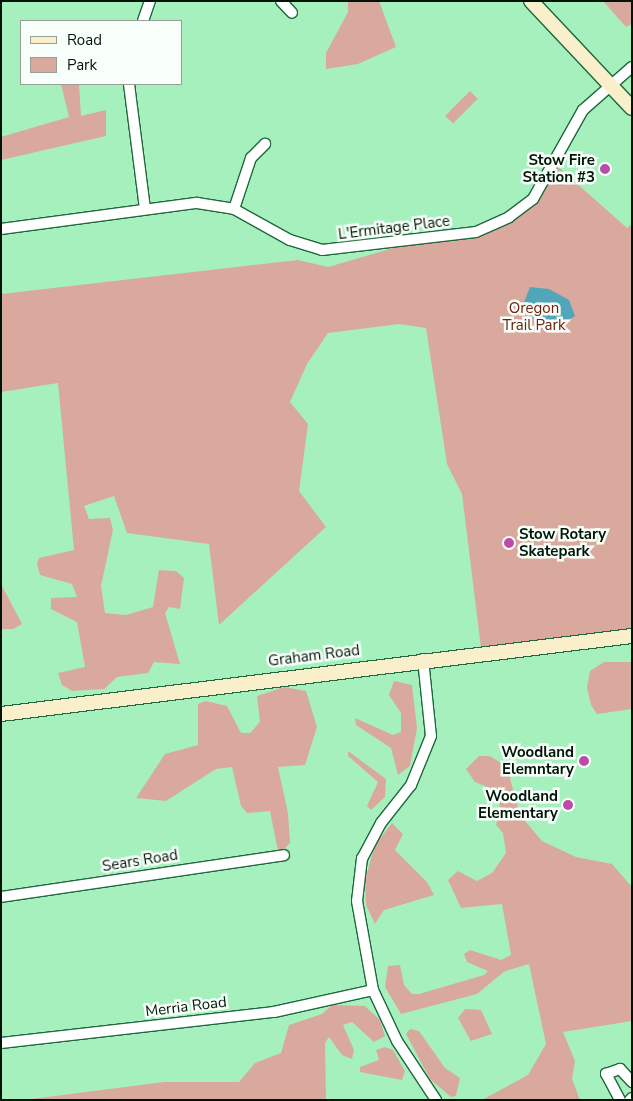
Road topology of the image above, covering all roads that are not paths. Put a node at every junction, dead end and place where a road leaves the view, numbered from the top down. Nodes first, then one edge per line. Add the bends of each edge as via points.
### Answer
1 (150, 1) edge
2 (281, 1) edge
3 (531, 1) edge
4 (292, 13) dead end
5 (143, 20) edge
6 (632, 67) edge
7 (608, 84) junction
8 (129, 85) edge
9 (632, 108) edge
10 (265, 144) dead end
11 (145, 208) junction
12 (234, 209) junction
13 (1, 229) edge
14 (632, 636) edge
15 (423, 659) junction
16 (1, 714) edge
17 (284, 854) dead end
18 (1, 896) edge
19 (373, 990) junction
20 (1, 1043) edge
21 (632, 1082) edge
22 (436, 1100) edge
23 (620, 1100) edge

1 - 5 street
2 - 4 street
3 - 7 main road
6 - 7 street, L'Ermitage Place
7 - 9 main road
7 - 12 street, L'Ermitage Place via 572,126 550,177 533,199 491,228 358,249 322,250 290,240
8 - 11 street
10 - 12 street via 248,165
11 - 12 street, L'Ermitage Place via 197,203
11 - 13 street, L'Ermitage Place
14 - 15 main road, Graham Road
15 - 16 main road, Graham Road
15 - 19 street via 432,721 426,754 411,785 370,841 359,868 359,925
17 - 18 street, Sears Road
19 - 20 street, Merria Road via 274,1012
19 - 22 street via 397,1041
21 - 23 street via 620,1069 606,1074

